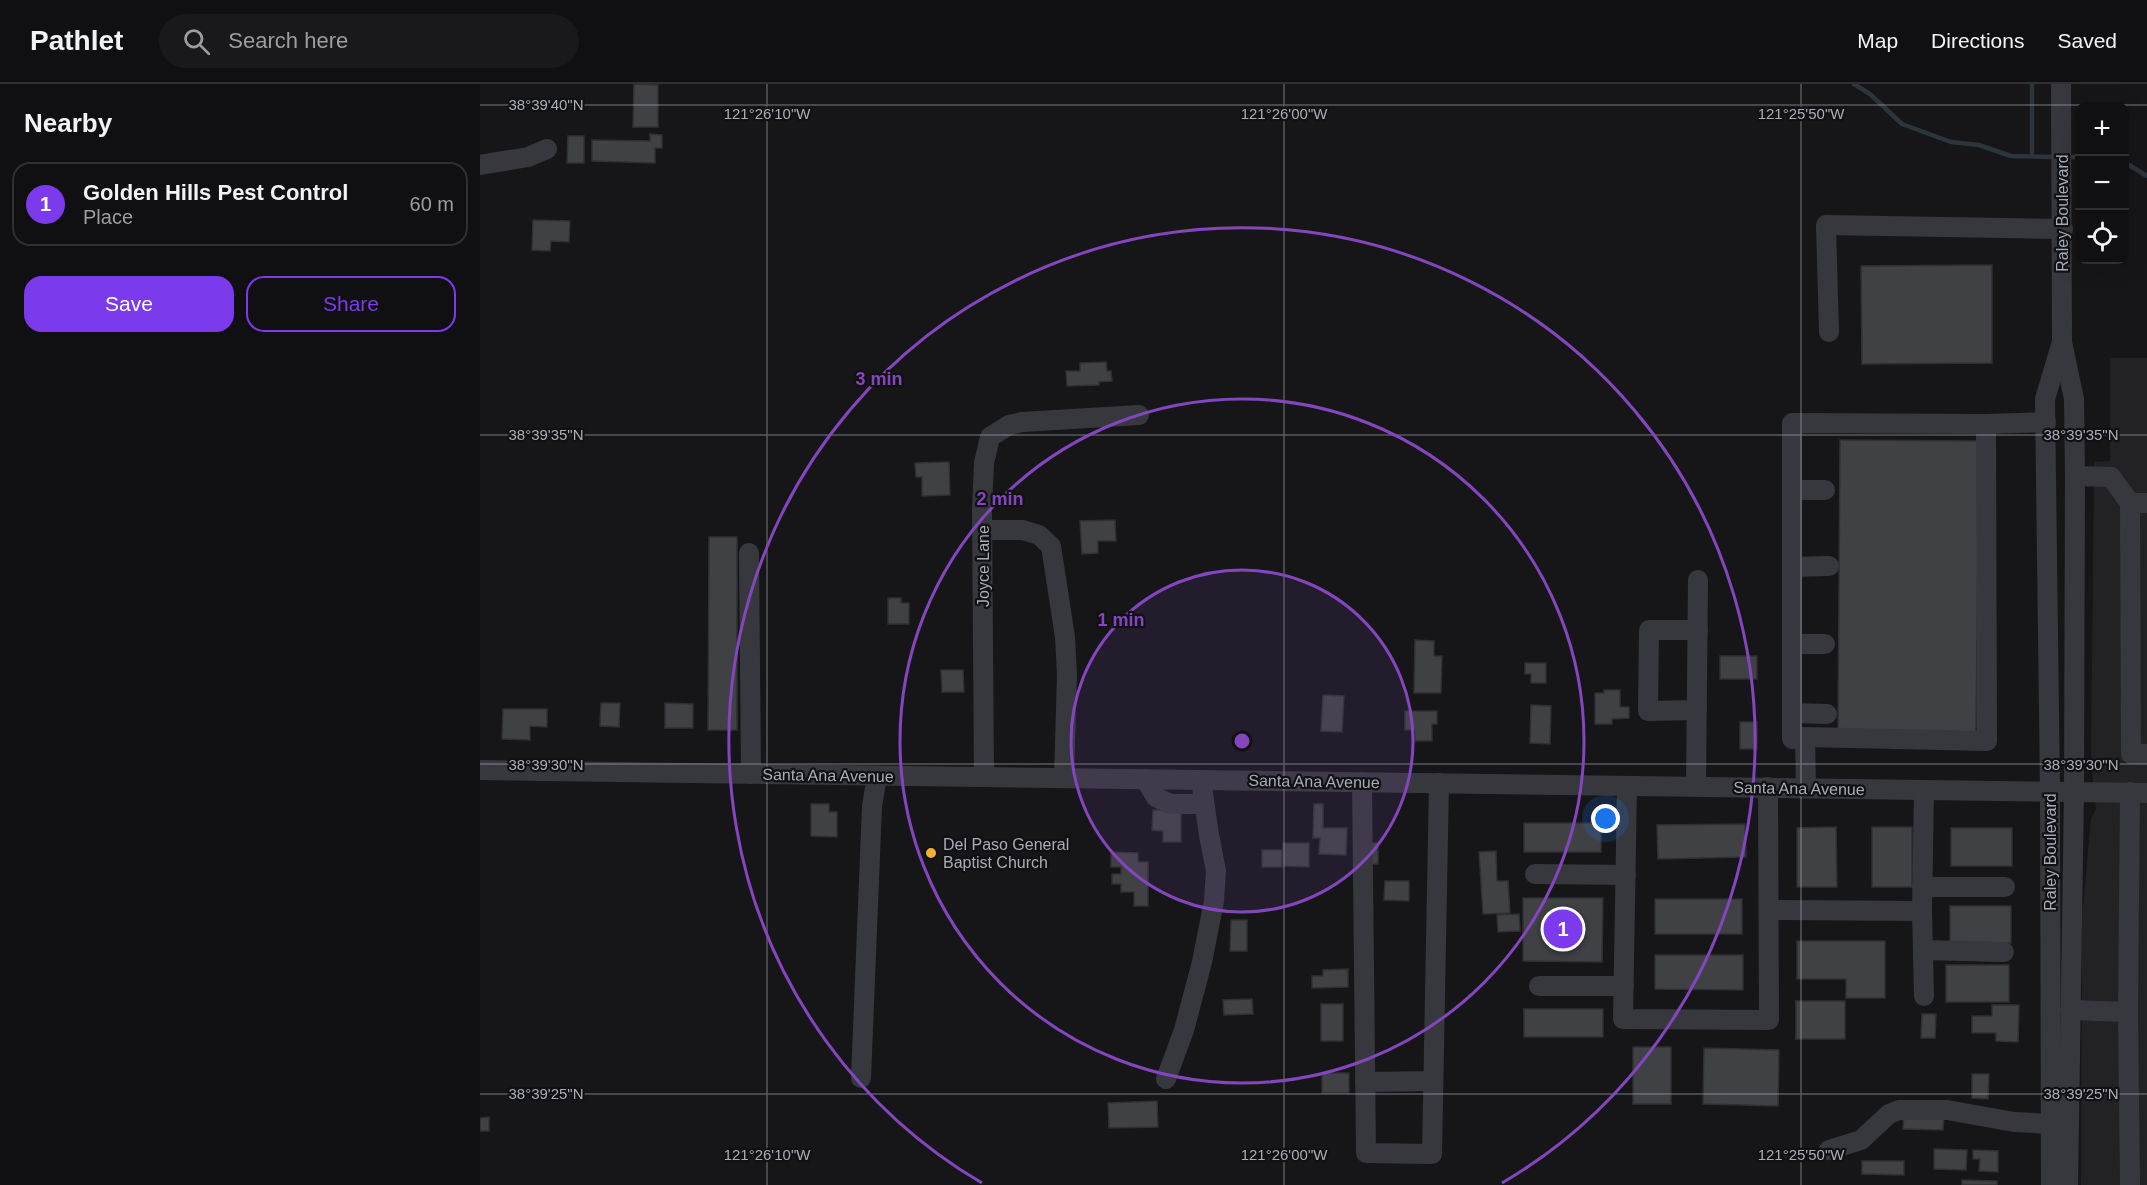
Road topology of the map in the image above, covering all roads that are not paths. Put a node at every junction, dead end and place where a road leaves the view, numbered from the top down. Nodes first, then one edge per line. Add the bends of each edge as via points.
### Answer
1 (2061, 84) edge
2 (547, 149) dead end
3 (480, 165) edge
4 (2063, 229) junction
5 (1829, 332) dead end
6 (2062, 342) junction
7 (1139, 415) dead end
8 (2046, 422) junction
9 (1986, 424) junction
10 (2075, 476) junction
11 (1792, 490) junction
12 (1825, 490) dead end
13 (2139, 503) edge
14 (982, 530) junction
15 (749, 553) dead end
16 (1829, 566) dead end
17 (1792, 567) junction
18 (1698, 580) dead end
19 (2048, 595) junction
20 (1698, 630) junction
21 (1792, 644) junction
22 (1825, 644) dead end
23 (1697, 710) junction
24 (1792, 713) junction
25 (1827, 714) dead end
26 (1804, 737) junction
27 (2147, 754) edge
28 (480, 770) edge
29 (751, 774) junction
30 (877, 776) junction
31 (984, 777) junction
32 (1064, 778) junction
33 (1145, 779) junction
34 (1201, 780) junction
35 (1362, 782) junction
36 (1439, 783) junction
37 (1627, 786) junction
38 (1696, 786) junction
39 (1768, 788) junction
40 (1806, 788) junction
41 (1923, 790) junction
42 (2050, 791) junction
43 (2074, 791) junction
44 (2138, 792) edge
45 (1204, 804) junction
46 (1535, 874) dead end
47 (1626, 875) junction
48 (1922, 887) junction
49 (2006, 887) dead end
50 (1769, 910) junction
51 (1922, 911) junction
52 (2071, 942) junction
53 (1923, 950) junction
54 (2004, 952) dead end
55 (1539, 986) dead end
56 (1624, 986) junction
57 (1923, 996) dead end
58 (2070, 1010) junction
59 (2128, 1012) junction
60 (861, 1078) dead end
61 (1166, 1079) dead end
62 (1433, 1081) junction
63 (1365, 1082) junction
64 (2051, 1124) junction
65 (1829, 1150) dead end
66 (2051, 1185) edge
67 (2068, 1185) edge
68 (2130, 1185) edge

1 - 4 street, Raley Boulevard
2 - 3 street via 528,157
4 - 5 street via 1826,225
4 - 6 street, Raley Boulevard
6 - 8 street, Raley Boulevard via 2045,399
6 - 10 street, Raley Boulevard via 2074,399
7 - 14 street, Joyce Lane via 1022,422 990,437 984,463
8 - 9 street
8 - 19 street, Raley Boulevard
9 - 11 street via 1792,423
9 - 26 street via 1987,741
10 - 13 street via 2111,477
10 - 43 street, Raley Boulevard
11 - 12 street
11 - 17 street
13 - 27 street via 2131,754
14 - 31 street, Joyce Lane
14 - 32 street via 1023,530 1039,535 1051,546 1066,666
15 - 29 street
16 - 17 street
17 - 21 street
18 - 20 street
19 - 42 street, Raley Boulevard
19 - 43 street via 2060,612 2060,750 2063,770
20 - 23 street
20 - 23 street via 1649,630 1648,653 1648,711
21 - 22 street
21 - 24 street
23 - 38 street
24 - 25 street
24 - 26 street via 1792,739
26 - 40 street
28 - 29 street, Santa Ana Avenue
29 - 30 street, Santa Ana Avenue
30 - 31 street, Santa Ana Avenue
30 - 60 street via 872,806
31 - 32 street, Santa Ana Avenue
32 - 33 street, Santa Ana Avenue
33 - 34 street, Santa Ana Avenue
33 - 45 street via 1156,797 1170,804
34 - 35 street, Santa Ana Avenue
34 - 45 street
35 - 36 street, Santa Ana Avenue
35 - 63 street
36 - 37 street, Santa Ana Avenue
36 - 62 street
37 - 38 street, Santa Ana Avenue
37 - 47 street
38 - 39 street, Santa Ana Avenue
39 - 40 street, Santa Ana Avenue
39 - 50 street
40 - 41 street, Santa Ana Avenue
41 - 42 street, Santa Ana Avenue
41 - 48 street
42 - 43 street, Santa Ana Avenue
42 - 52 street via 2060,808 2061,913
42 - 64 street, Raley Boulevard
43 - 44 street, Santa Ana Avenue
43 - 52 street, Raley Boulevard
44 - 59 street
45 - 61 street via 1216,871 1214,901 1184,1030
46 - 47 street
47 - 56 street
48 - 49 street
48 - 51 street
50 - 51 street
50 - 56 street via 1769,1020 1623,1019
51 - 53 street
52 - 58 street, Raley Boulevard
53 - 54 street
53 - 57 street
55 - 56 street
58 - 59 street
58 - 67 street, Raley Boulevard
59 - 68 street
62 - 63 street
62 - 63 street via 1431,1154 1366,1153
64 - 65 street via 1947,1110 1899,1110 1889,1114 1861,1140
64 - 66 street, Raley Boulevard

